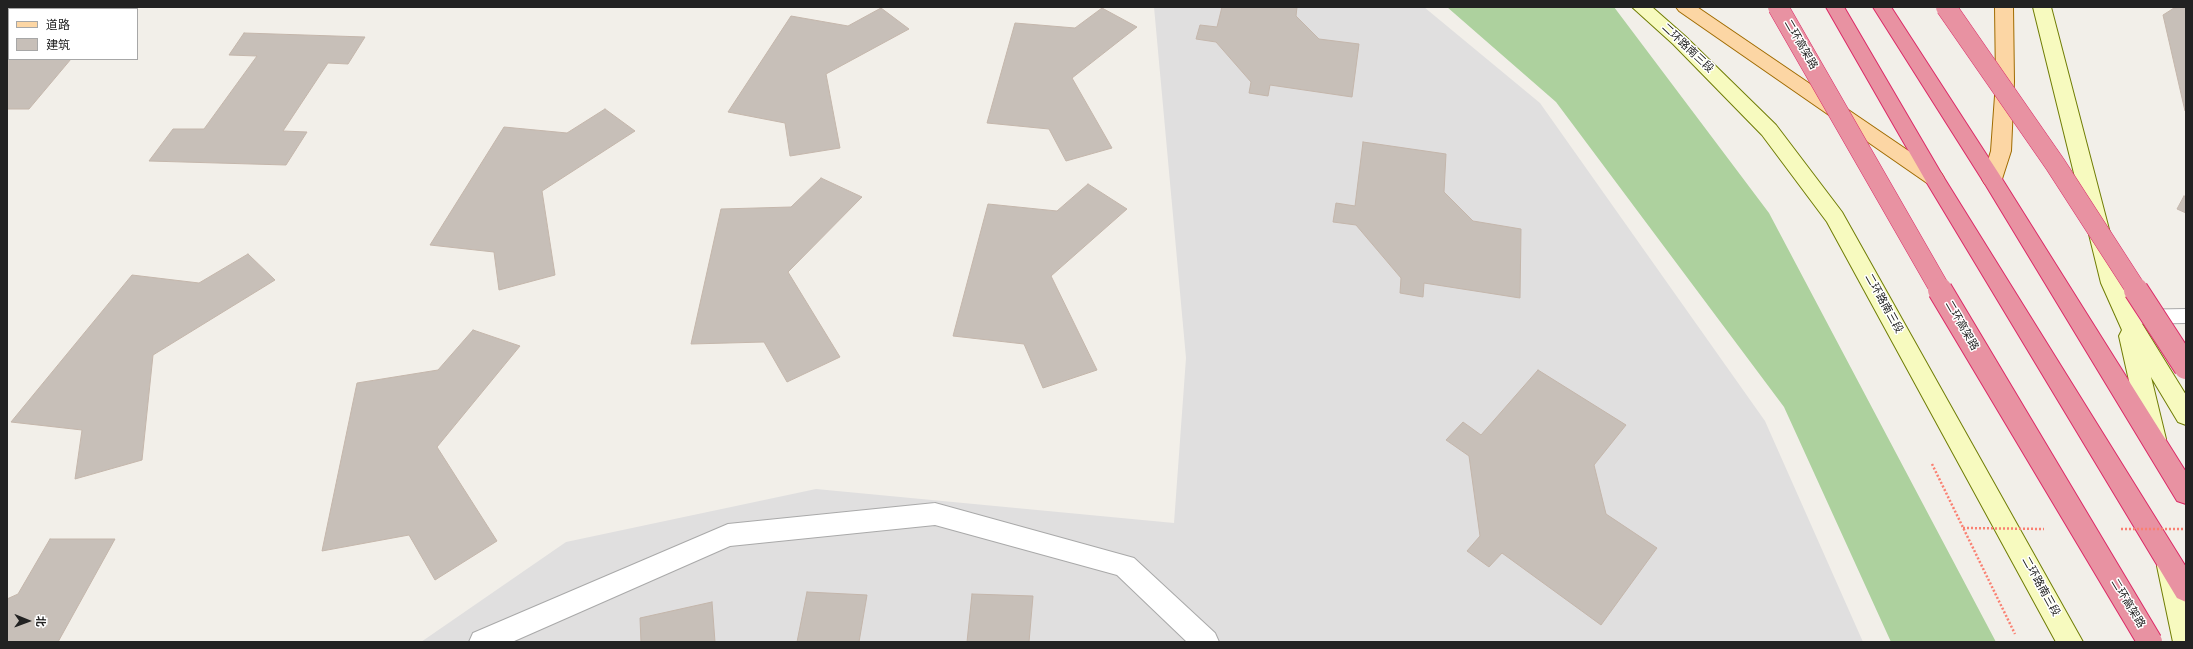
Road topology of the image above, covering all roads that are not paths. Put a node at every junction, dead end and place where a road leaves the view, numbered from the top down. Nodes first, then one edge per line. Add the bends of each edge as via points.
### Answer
1 (1641, 7) edge
2 (1685, 7) edge
3 (1778, 7) edge
4 (1835, 7) edge
5 (1882, 7) edge
6 (1946, 7) edge
7 (2004, 7) edge
8 (2042, 7) edge
9 (1934, 178) junction
10 (1992, 179) junction
11 (2186, 316) edge
12 (2126, 317) junction
13 (2186, 367) edge
14 (2186, 415) edge
15 (2156, 446) junction
16 (2186, 493) edge
17 (2168, 561) junction
18 (2186, 590) edge
19 (2186, 596) edge
20 (482, 642) edge
21 (1206, 642) edge
22 (2070, 642) edge
23 (2150, 642) edge
24 (2186, 642) edge

1 - 22 main road, 二环路南三段 via 1679,40 1769,130 1836,218
2 - 9 main road
3 - 23 highway, 二环高架路, bridge via 1977,354
4 - 9 highway
5 - 10 highway
6 - 13 highway, bridge via 2055,164
7 - 10 main road via 2005,82 2001,151
8 - 12 main road via 2112,283
9 - 17 highway
10 - 15 highway
11 - 12 lane
12 - 14 main road
12 - 15 main road
15 - 16 highway
17 - 18 highway
17 - 19 main road
17 - 24 main road
20 - 21 street via 728,535 935,514 1125,566

